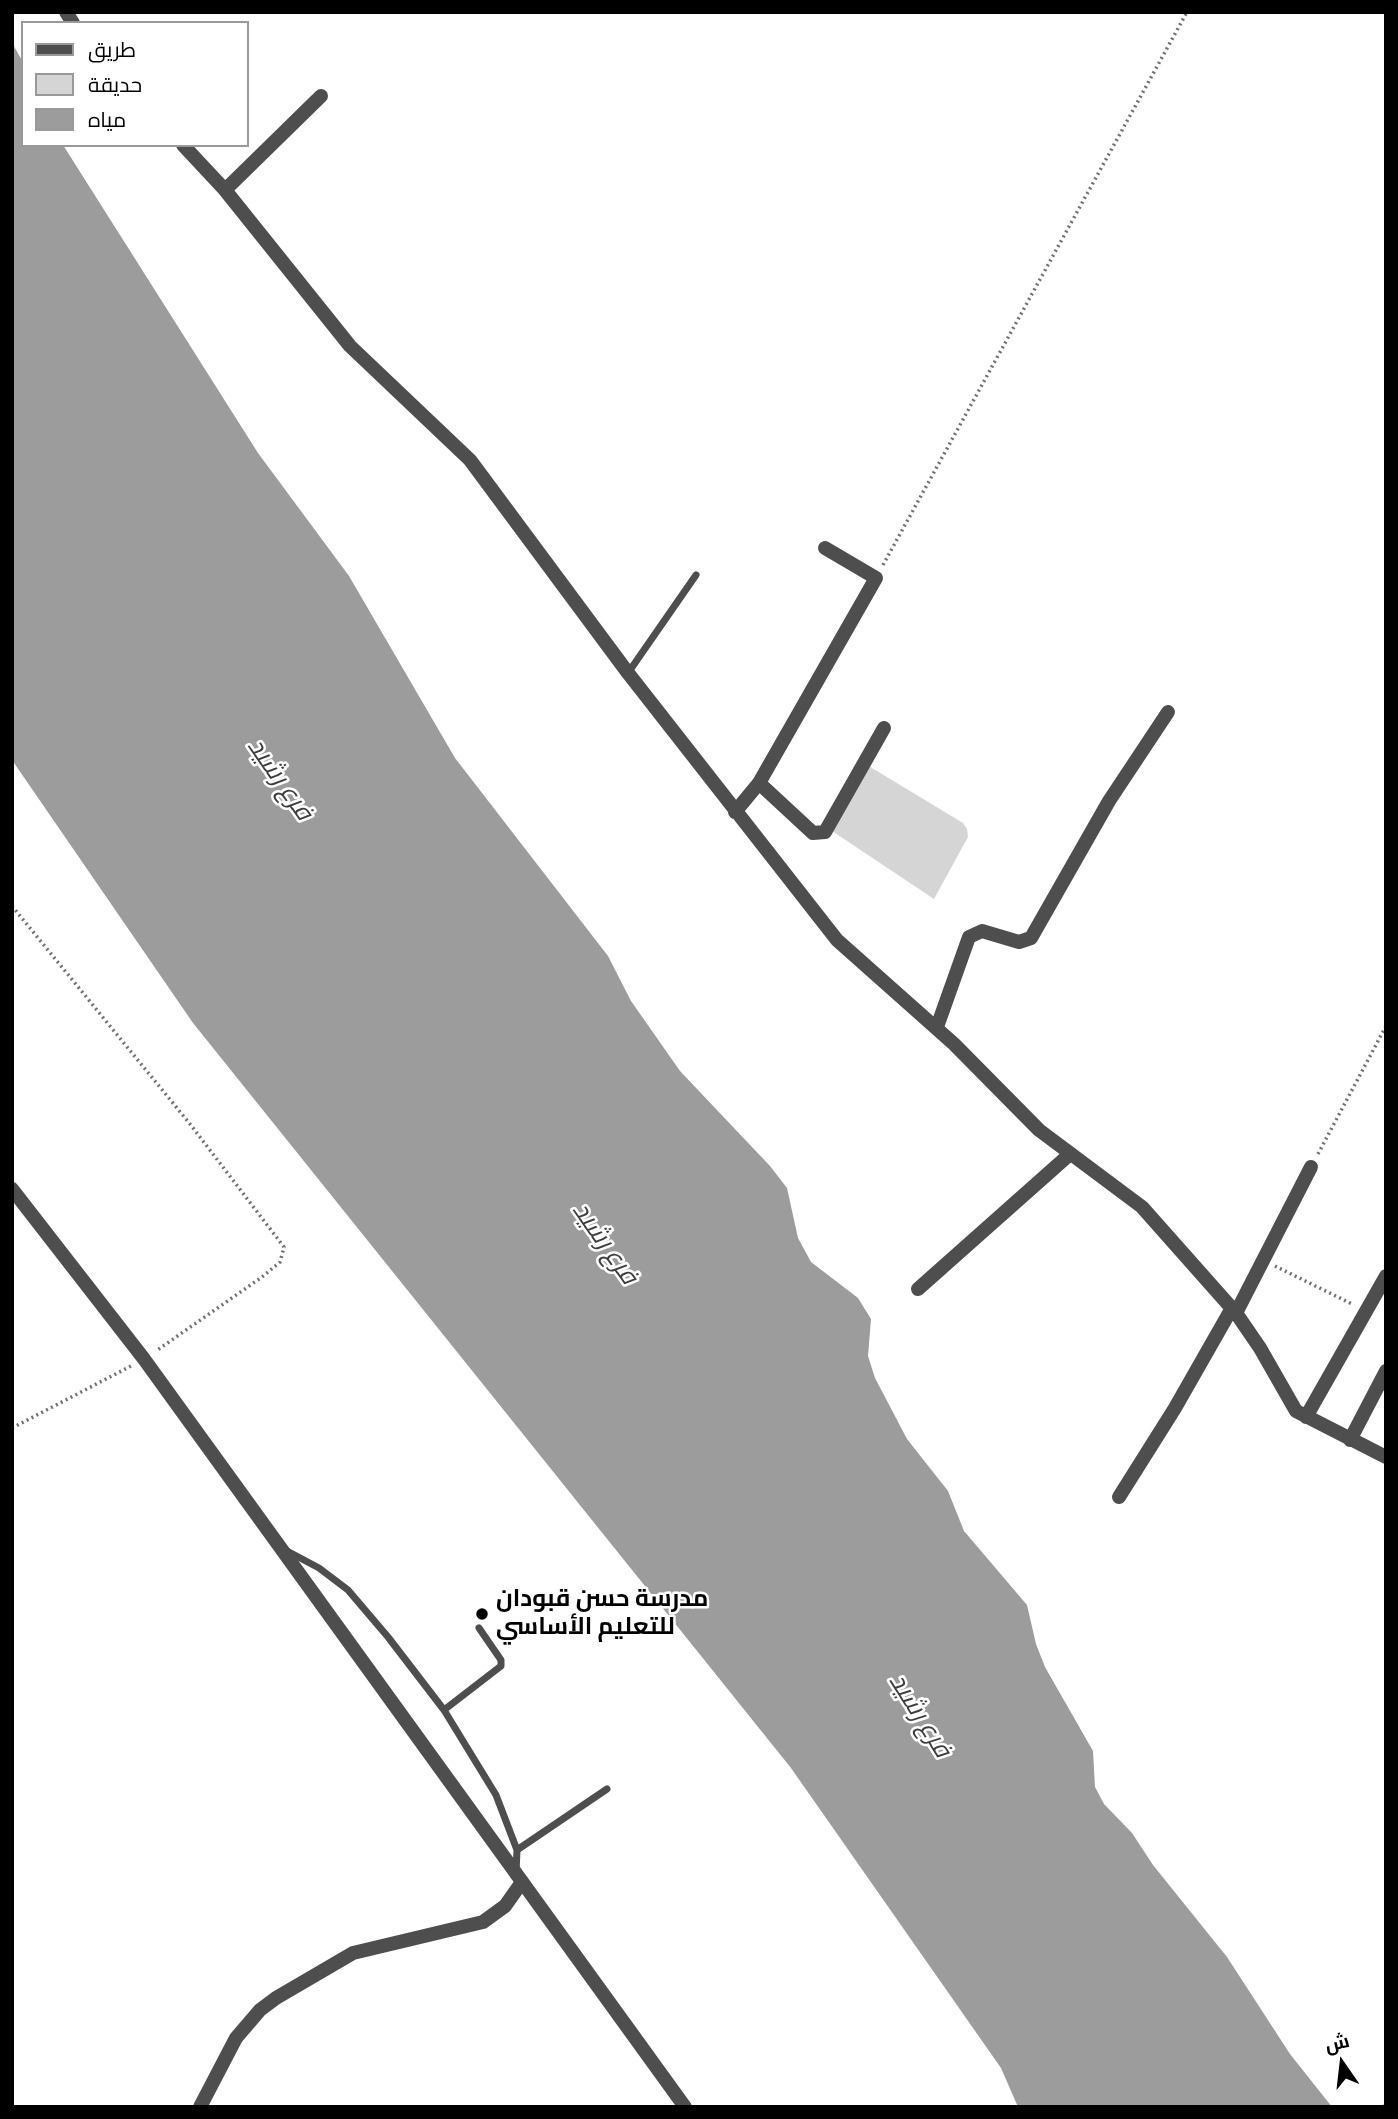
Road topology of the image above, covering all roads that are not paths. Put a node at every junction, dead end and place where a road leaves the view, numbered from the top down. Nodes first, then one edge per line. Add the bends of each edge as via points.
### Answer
1 (321, 96) dead end
2 (185, 147) edge
3 (225, 190) junction
4 (825, 548) dead end
5 (696, 575) dead end
6 (628, 673) junction
7 (1168, 712) dead end
8 (884, 728) dead end
9 (758, 783) junction
10 (734, 812) junction
11 (937, 1027) junction
12 (1070, 1154) junction
13 (1311, 1167) road end
14 (12, 1189) edge
15 (1386, 1276) edge
16 (918, 1289) dead end
17 (1234, 1311) junction
18 (1386, 1371) edge
19 (1306, 1417) junction
20 (1350, 1440) junction
21 (1386, 1457) edge
22 (1119, 1497) dead end
23 (280, 1547) junction
24 (479, 1628) dead end
25 (444, 1710) junction
26 (607, 1789) dead end
27 (517, 1850) junction
28 (519, 1878) junction
29 (200, 2107) edge
30 (685, 2107) edge

1 - 3 street
2 - 3 street
3 - 6 street via 350,346 470,460
4 - 9 street via 876,578
5 - 6 lane
6 - 10 street
7 - 11 street via 1109,801 1031,939 1019,942 982,931 968,937
8 - 9 street via 825,832 813,833
9 - 10 street
10 - 11 street via 837,940
11 - 12 street via 1039,1130
12 - 16 street
12 - 17 street via 1142,1207
13 - 17 street
14 - 23 street via 144,1359
15 - 19 street
17 - 19 street via 1289,1401
17 - 22 street
18 - 20 street
19 - 20 street
20 - 21 street
23 - 25 lane via 348,1590
23 - 28 street
24 - 25 lane via 502,1666
25 - 27 lane via 496,1795
26 - 27 lane
27 - 28 lane
28 - 29 street via 505,1906 483,1922 353,1953 276,1998 236,2038
28 - 30 street

